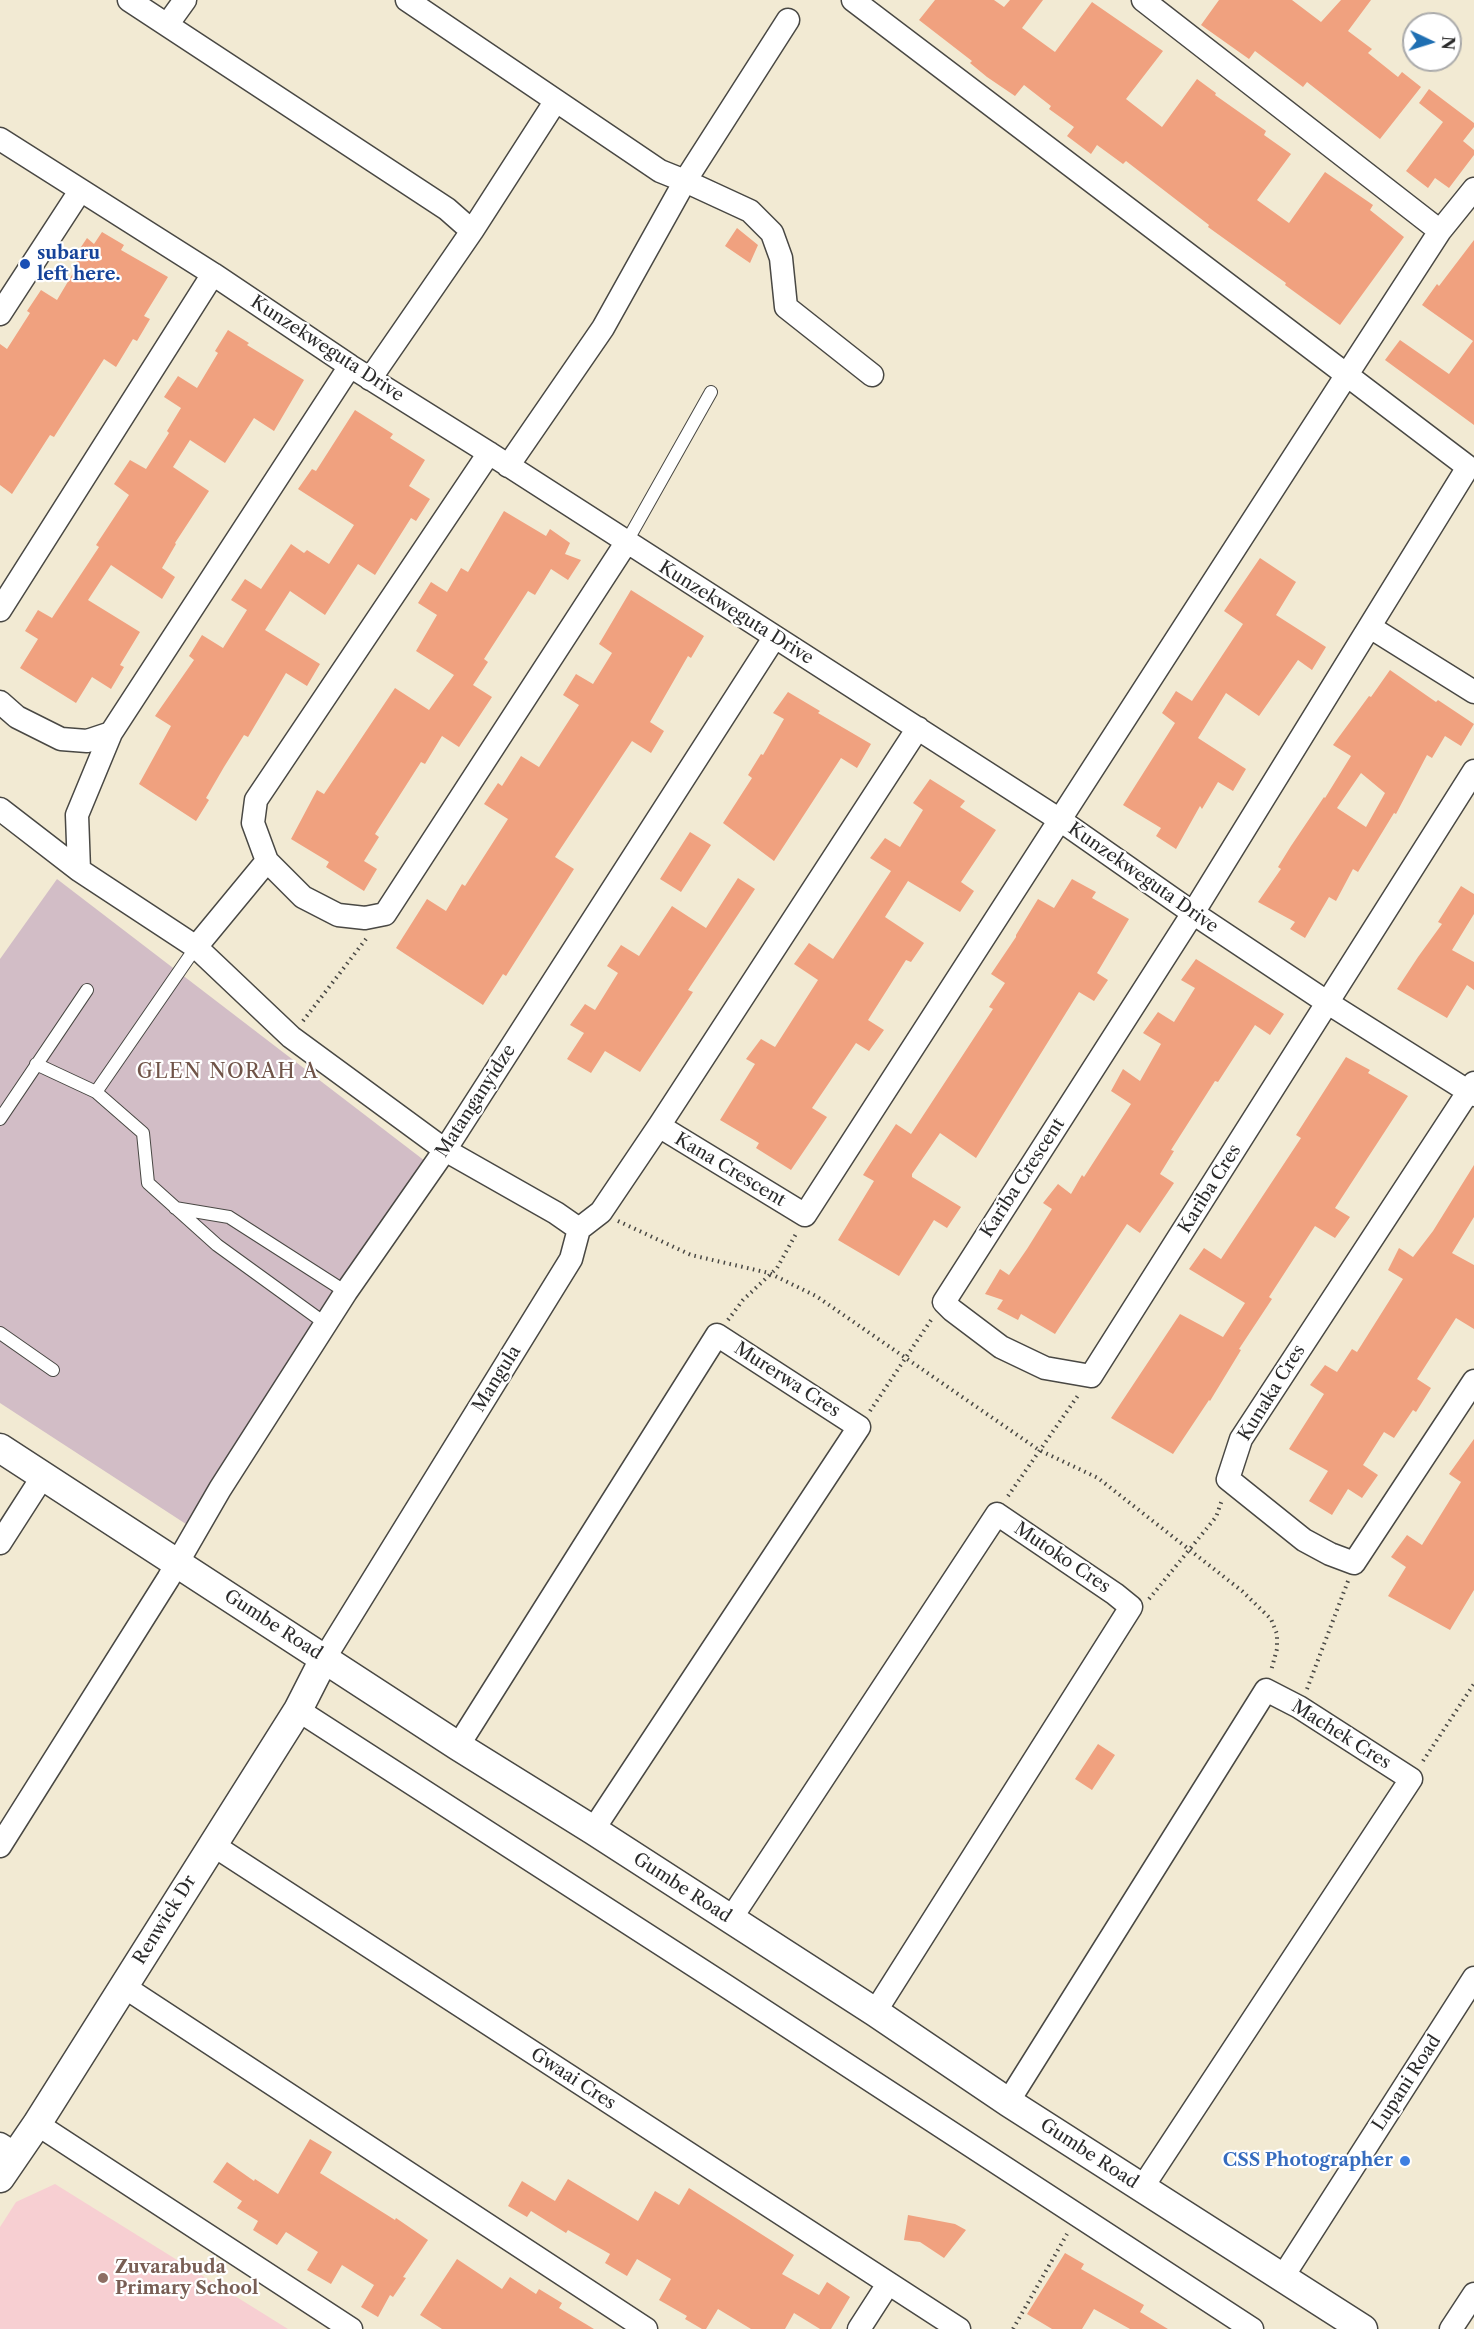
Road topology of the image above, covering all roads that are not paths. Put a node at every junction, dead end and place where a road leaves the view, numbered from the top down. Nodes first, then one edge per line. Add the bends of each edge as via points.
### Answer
1 (129, 0) edge
2 (185, 0) edge
3 (406, 0) edge
4 (853, 0) edge
5 (1143, 0) edge
6 (788, 20) dead end
7 (167, 25) junction
8 (555, 102) junction
9 (0, 139) edge
10 (685, 181) junction
11 (1474, 189) edge
12 (80, 191) junction
13 (472, 231) junction
14 (1440, 231) junction
15 (213, 274) junction
16 (0, 314) edge
17 (350, 366) junction
18 (872, 375) dead end
19 (1346, 376) junction
20 (370, 379) junction
21 (711, 392) dead end
22 (489, 453) junction
23 (1471, 464) edge
24 (508, 465) junction
25 (626, 543) junction
26 (0, 610) edge
27 (1370, 627) junction
28 (774, 638) junction
29 (1474, 692) edge
30 (0, 702) edge
31 (918, 728) junction
32 (111, 733) junction
33 (1474, 771) edge
34 (0, 809) edge
35 (1060, 820) junction
36 (267, 861) junction
37 (79, 870) junction
38 (1193, 913) junction
39 (196, 947) junction
40 (87, 990) dead end
41 (1328, 1003) junction
42 (36, 1064) junction
43 (1472, 1090) edge
44 (96, 1092) junction
45 (0, 1119) edge
46 (659, 1126) junction
47 (445, 1150) junction
48 (175, 1208) junction
49 (579, 1229) junction
50 (346, 1292) junction
51 (326, 1324) junction
52 (0, 1333) edge
53 (53, 1370) dead end
54 (1091, 1376) joint
55 (1474, 1381) edge
56 (0, 1448) edge
57 (43, 1476) junction
58 (0, 1543) edge
59 (177, 1563) junction
60 (324, 1659) junction
61 (298, 1710) junction
62 (458, 1746) junction
63 (593, 1830) junction
64 (213, 1845) junction
65 (0, 1846) edge
66 (730, 1920) junction
67 (1474, 1978) edge
68 (123, 1986) junction
69 (875, 2012) junction
70 (1008, 2102) junction
71 (37, 2124) junction
72 (8, 2149) edge
73 (0, 2178) edge
74 (1142, 2188) junction
75 (1282, 2278) junction
76 (888, 2284) junction
77 (1474, 2294) edge
78 (351, 2329) edge
79 (646, 2329) edge
80 (859, 2329) edge
81 (959, 2329) edge
82 (1252, 2329) edge
83 (1363, 2329) edge
84 (1451, 2329) edge

1 - 7 street
2 - 7 street
3 - 8 street
4 - 19 street
5 - 14 street
6 - 10 street
7 - 13 street via 447,209
8 - 10 street via 660,171
8 - 13 street
9 - 12 street, Kunzekweguta Drive
10 - 18 street via 750,211 772,233 781,258 786,307
10 - 24 street via 603,328
11 - 14 street, Kana Crescent
12 - 15 street, Kunzekweguta Drive
12 - 16 street
13 - 20 street
14 - 19 street, Kana Crescent
15 - 17 street, Kunzekweguta Drive
15 - 26 street
17 - 20 street, Kunzekweguta Drive
17 - 32 street
19 - 23 street
19 - 35 street, Kana Crescent
20 - 22 street, Kunzekweguta Drive
21 - 25 lane
22 - 24 street, Kunzekweguta Drive
22 - 36 street via 256,800 253,823
23 - 27 street, Kariba Crescent
24 - 25 street, Kunzekweguta Drive
25 - 28 street, Kunzekweguta Drive
25 - 36 street via 385,915 338,915 303,897
27 - 29 street
27 - 38 street, Kariba Crescent
28 - 31 street, Kunzekweguta Drive
28 - 47 street, Matanganyidze
30 - 32 street via 17,717 61,739 87,741
31 - 35 street, Kunzekweguta Drive
31 - 46 street, Kana Crescent
32 - 37 street via 77,815
33 - 41 street, Kariba Cres
34 - 37 street
35 - 38 street, Kunzekweguta Drive
35 - 46 street, Kana Crescent via 805,1215
36 - 39 street
37 - 39 street
38 - 41 street, Kunzekweguta Drive
38 - 54 street, Kariba Crescent via 944,1302 1001,1347 1045,1368
39 - 44 lane
39 - 47 street via 291,1037
40 - 42 lane
41 - 43 street, Kunzekweguta Drive
41 - 54 street, Kariba Cres
42 - 44 lane
42 - 45 lane
43 - 55 street, Kunaka Cres via 1241,1439 1228,1479 1304,1540 1354,1563
44 - 48 lane via 143,1133 148,1183
46 - 49 street via 601,1212
47 - 49 street
47 - 50 street, Matanganyidze
48 - 50 lane via 229,1217
48 - 51 lane via 217,1245
49 - 60 street, Mangula via 571,1259
50 - 51 street, Matanganyidze
51 - 59 street, Matanganyidze
52 - 53 lane
56 - 57 street, Gumbe Road
57 - 58 street
57 - 59 street, Gumbe Road
59 - 60 street, Gumbe Road
59 - 65 street, Matanganyidze
60 - 61 street, Renwick Dr
60 - 62 street, Gumbe Road
61 - 64 street, Renwick Dr
61 - 82 street
62 - 63 street, Gumbe Road
62 - 63 street, Murerwa Cres via 717,1335 859,1427
63 - 66 street, Gumbe Road
64 - 68 street, Renwick Dr
64 - 76 street, Gwaai Cres
66 - 69 street, Gumbe Road
66 - 69 street, Mutoko Cres via 997,1514 1131,1607
67 - 75 street, Lupani Road
68 - 71 street, Renwick Dr
68 - 79 street
69 - 70 street, Gumbe Road
70 - 74 street, Gumbe Road
70 - 74 street, Machek Cres via 1266,1690 1299,1707 1411,1779
71 - 72 street, Renwick Dr
71 - 78 street
72 - 73 street, Renwick Dr
74 - 75 street, Gumbe Road
75 - 83 street, Gumbe Road
76 - 80 street
76 - 81 street, Gwaai Cres
77 - 84 street

